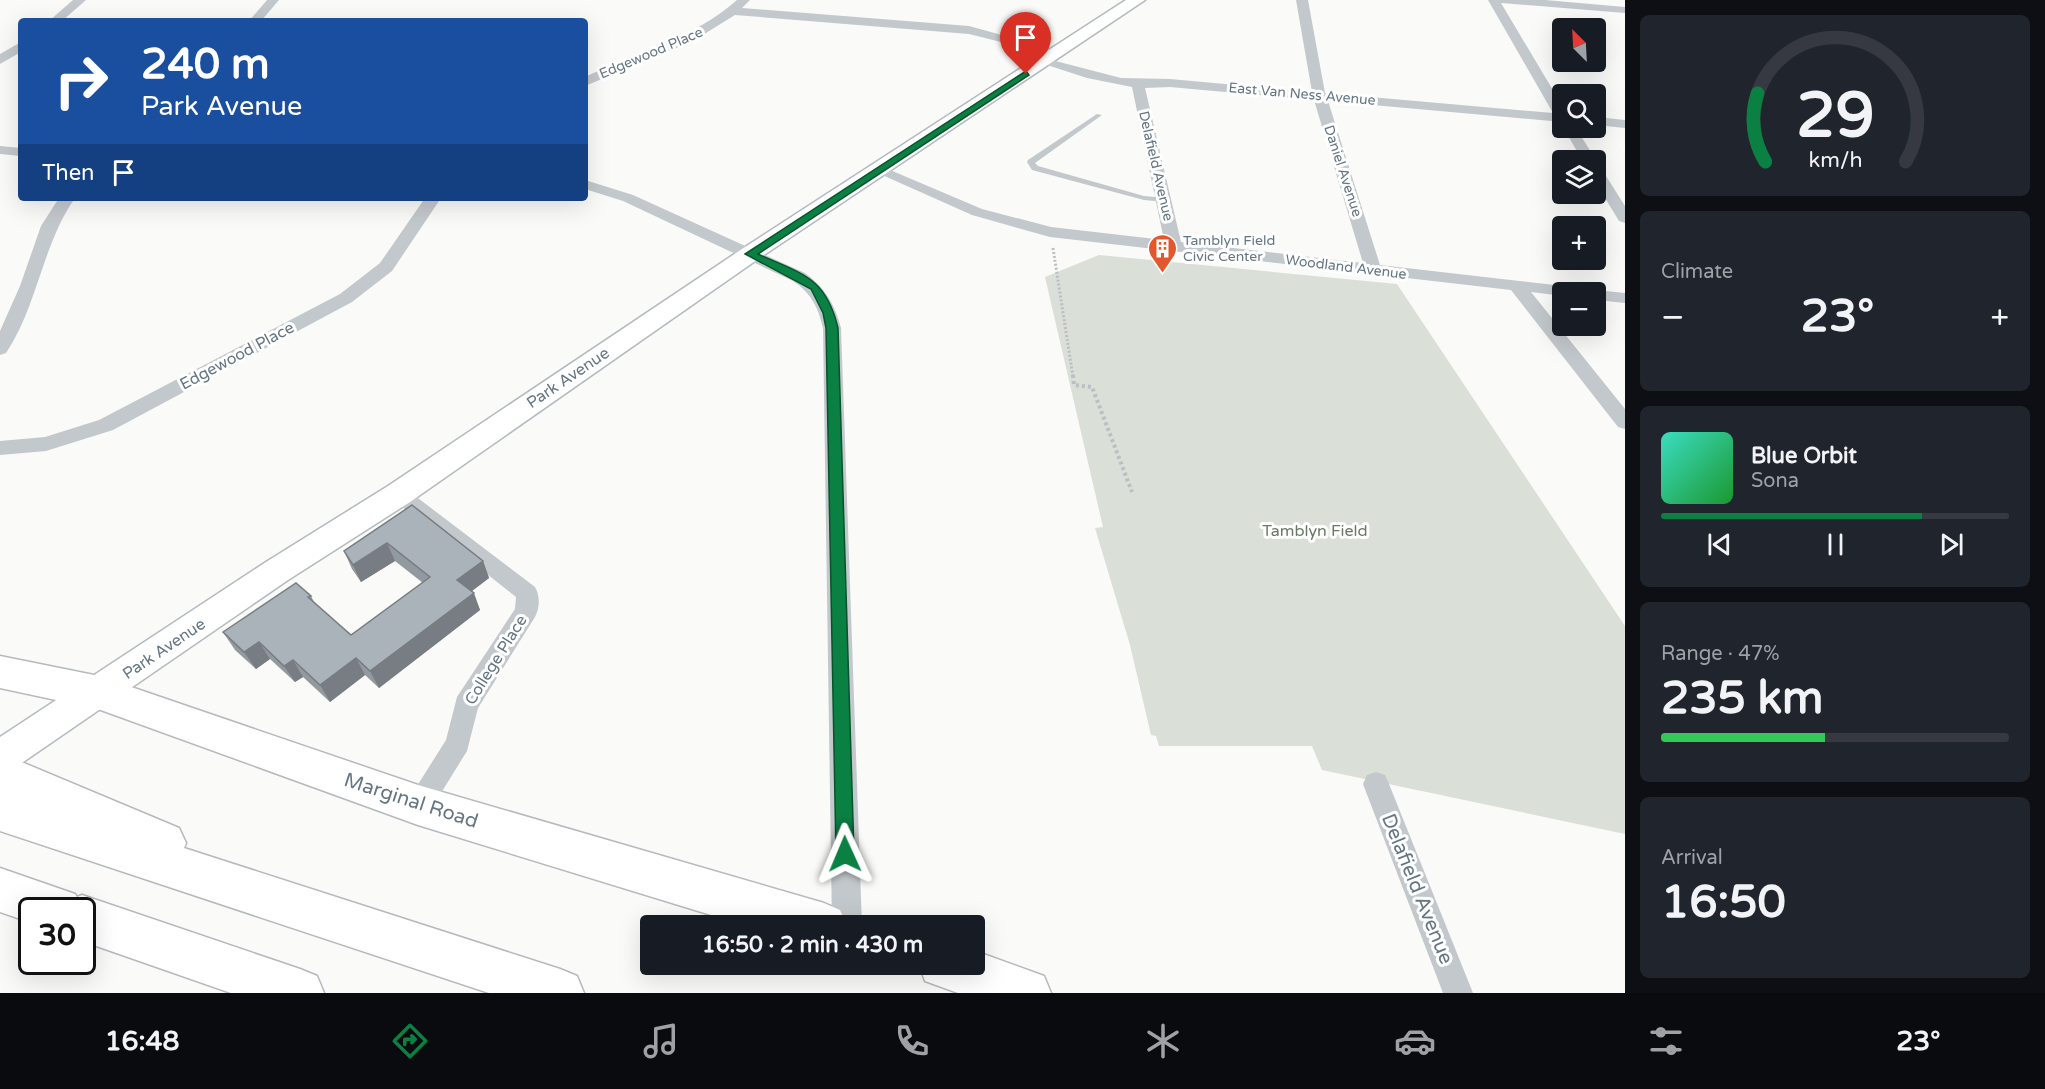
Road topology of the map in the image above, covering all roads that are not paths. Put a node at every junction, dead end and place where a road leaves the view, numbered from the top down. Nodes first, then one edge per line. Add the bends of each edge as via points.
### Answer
1 (80, 0) edge
2 (273, 0) edge
3 (744, 0) edge
4 (1137, 0) edge
5 (1302, 0) edge
6 (1494, 0) edge
7 (1503, 0) edge
8 (1625, 10) edge
9 (734, 11) junction
10 (59, 18) edge
11 (258, 18) edge
12 (18, 48) edge
13 (1051, 57) junction
14 (0, 60) edge
15 (588, 81) edge
16 (1138, 85) junction
17 (1318, 95) junction
18 (1552, 99) edge
19 (1099, 116) dead end
20 (1552, 117) edge
21 (1606, 122) edge
22 (1625, 124) edge
23 (0, 150) edge
24 (18, 152) edge
25 (878, 170) junction
26 (588, 185) edge
27 (1606, 187) edge
28 (1162, 200) junction
29 (64, 201) edge
30 (431, 201) edge
31 (1625, 218) edge
32 (1174, 247) junction
33 (750, 254) junction
34 (1374, 271) junction
35 (1517, 286) junction
36 (1552, 290) edge
37 (1606, 296) edge
38 (1625, 298) edge
39 (0, 349) edge
40 (1625, 422) edge
41 (0, 448) edge
42 (399, 494) junction
43 (0, 672) edge
44 (99, 693) junction
45 (0, 757) edge
46 (0, 772) edge
47 (1376, 784) dead end
48 (418, 805) junction
49 (0, 811) edge
50 (0, 890) edge
51 (21, 897) edge
52 (787, 915) edge
53 (847, 915) edge
54 (333, 917) junction
55 (96, 923) edge
56 (974, 975) edge
57 (300, 993) edge
58 (560, 993) edge
59 (1027, 993) edge
60 (1458, 993) edge

1 - 10 street
2 - 11 street
3 - 9 street, Edgewood Place
4 - 13 street, Park Avenue
5 - 17 street, Daniel Avenue
6 - 18 street
7 - 8 street
9 - 13 street, East Van Ness Avenue via 969,30
9 - 15 street, Edgewood Place via 683,42
12 - 14 street
13 - 16 street, East Van Ness Avenue via 1113,82
13 - 25 street, Park Avenue
16 - 17 street, East Van Ness Avenue via 1170,83
16 - 28 street, Delafield Avenue
17 - 20 street, East Van Ness Avenue
17 - 34 street, Daniel Avenue
19 - 28 lane via 1031,162 1035,168
21 - 22 street
23 - 24 street
25 - 32 street, Woodland Avenue via 977,212 1050,232
25 - 33 street, Park Avenue
26 - 33 street via 611,191
27 - 31 street
28 - 32 street, Delafield Avenue
29 - 39 street via 45,234 29,286
30 - 41 street, Edgewood Place via 386,267 346,298 106,425 46,444
32 - 34 street, Woodland Avenue
33 - 42 street, Park Avenue
33 - 53 street via 815,287 832,328
34 - 35 street, Woodland Avenue
35 - 36 street, Woodland Avenue
35 - 40 street
37 - 38 street
42 - 44 street, Park Avenue
42 - 48 street, College Place via 527,593 527,610 466,705 458,743
43 - 44 main road, Marginal Road
44 - 45 street, Park Avenue
44 - 48 main road, Marginal Road
46 - 54 main road
47 - 60 street, Delafield Avenue
48 - 52 main road, Marginal Road
49 - 54 main road
50 - 51 main road
54 - 58 main road
55 - 57 main road
56 - 59 main road

